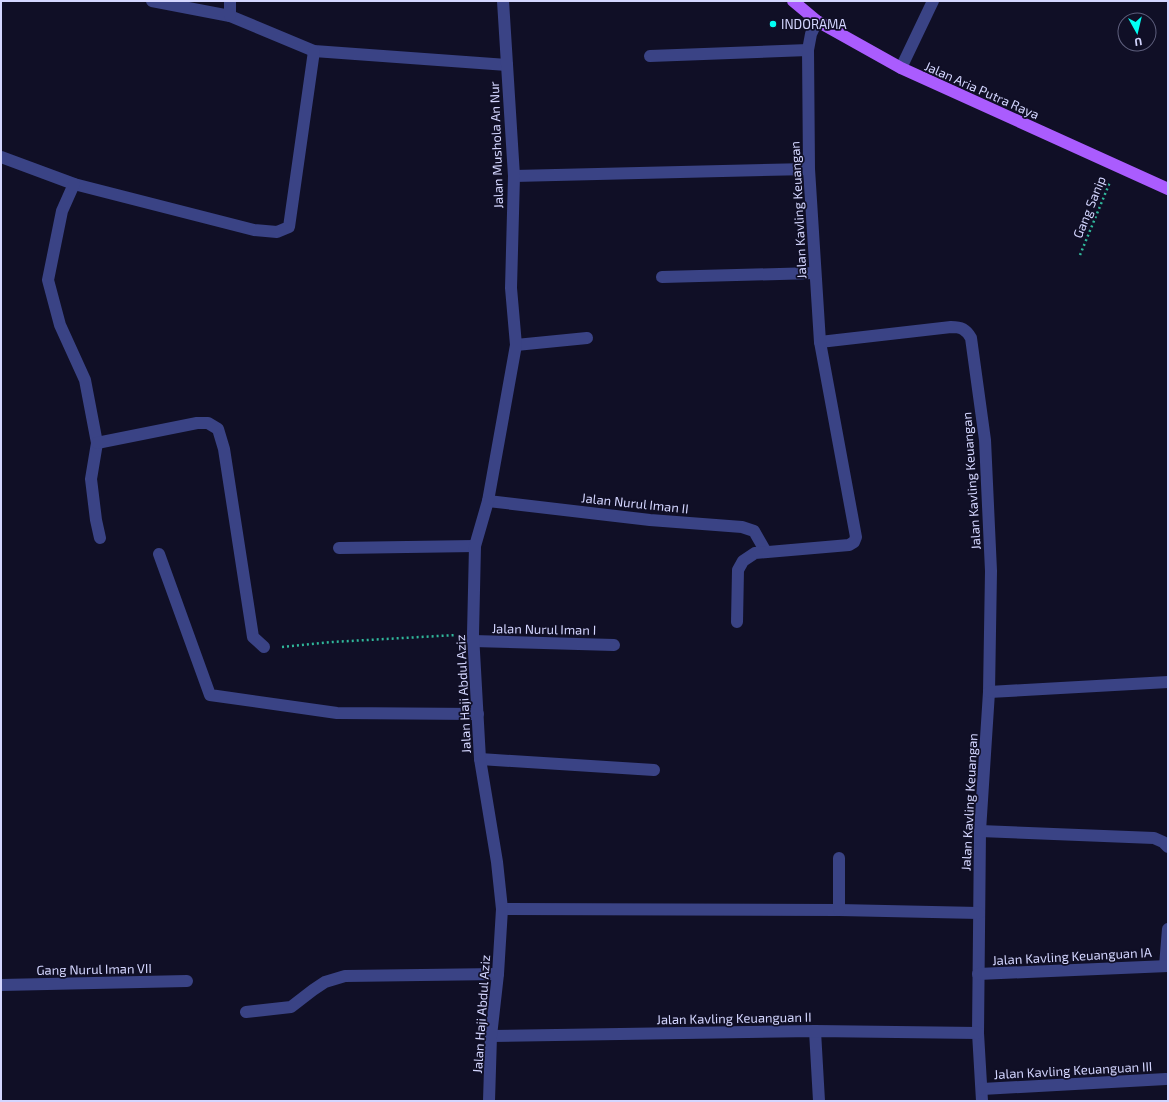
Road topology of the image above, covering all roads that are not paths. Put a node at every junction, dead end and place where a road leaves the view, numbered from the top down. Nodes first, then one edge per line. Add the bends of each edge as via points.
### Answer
1 (152, 1) edge
2 (230, 1) edge
3 (503, 1) edge
4 (793, 1) edge
5 (933, 1) edge
6 (230, 16) junction
7 (817, 21) junction
8 (808, 50) junction
9 (314, 51) junction
10 (650, 56) dead end
11 (507, 64) junction
12 (902, 68) junction
13 (1, 157) edge
14 (809, 169) junction
15 (514, 176) junction
16 (74, 184) junction
17 (1168, 189) edge
18 (815, 273) junction
19 (662, 277) dead end
20 (511, 288) joint
21 (587, 338) dead end
22 (820, 342) junction
23 (516, 345) junction
24 (97, 443) junction
25 (488, 501) junction
26 (100, 538) dead end
27 (474, 546) junction
28 (339, 548) dead end
29 (766, 552) junction
30 (160, 554) dead end
31 (737, 622) dead end
32 (473, 638) junction
33 (614, 645) dead end
34 (264, 647) road end
35 (1168, 682) edge
36 (990, 692) junction
37 (478, 714) junction
38 (480, 759) junction
39 (654, 770) dead end
40 (980, 831) junction
41 (1168, 847) edge
42 (839, 858) dead end
43 (502, 909) junction
44 (839, 910) junction
45 (979, 913) junction
46 (1168, 929) edge
47 (1167, 966) edge
48 (498, 974) junction
49 (978, 974) junction
50 (187, 981) dead end
51 (1, 985) edge
52 (246, 1012) dead end
53 (815, 1031) junction
54 (978, 1033) junction
55 (491, 1036) junction
56 (1166, 1078) dead end
57 (982, 1095) edge
58 (489, 1101) edge
59 (819, 1101) edge

1 - 6 street
2 - 6 street
3 - 11 street, Jalan Mushola An Nur
4 - 7 main road, Jalan Aria Putra Raya
5 - 12 street
6 - 9 street
7 - 8 street, Jalan Kavling Keuangan
7 - 12 main road, Jalan Aria Putra Raya
8 - 10 street
8 - 14 street, Jalan Kavling Keuangan
9 - 11 street
9 - 16 street via 289,226 277,232 254,230
11 - 15 street, Jalan Mushola An Nur
12 - 17 main road, Jalan Aria Putra Raya
13 - 16 street
14 - 15 street
14 - 18 street, Jalan Kavling Keuangan
15 - 20 street, Jalan Mushola An Nur
16 - 24 street via 62,211 48,280 60,325 85,380
18 - 19 street
18 - 22 street, Jalan Kavling Keuangan
20 - 23 street, Jalan Haji Abdul Aziz
21 - 23 street
22 - 29 street via 856,537 849,545
22 - 36 street, Jalan Kavling Keuangan via 951,327 966,330 971,338 985,440 991,571
23 - 25 street, Jalan Haji Abdul Aziz
24 - 26 street via 91,479
24 - 34 street via 197,423 208,423 218,429 224,449 253,637
25 - 27 street, Jalan Haji Abdul Aziz
25 - 29 street, Jalan Nurul Iman II via 650,520 742,527 754,531
27 - 28 street
27 - 32 street, Jalan Haji Abdul Aziz
29 - 31 street via 755,553 743,561 738,570
30 - 37 street via 210,695 338,714
32 - 33 street, Jalan Nurul Iman I
32 - 37 street, Jalan Haji Abdul Aziz
35 - 36 street
36 - 40 street, Jalan Kavling Keuangan
37 - 38 street, Jalan Haji Abdul Aziz
38 - 39 street
38 - 43 street, Jalan Haji Abdul Aziz
40 - 41 street via 1154,838 1164,842
40 - 45 street, Jalan Kavling Keuangan
42 - 44 street
43 - 44 street
43 - 48 street, Jalan Haji Abdul Aziz
44 - 45 street
45 - 49 street, Jalan Kavling Keuangan
46 - 47 street
47 - 49 street, Jalan Kavling Keuanguan IA
48 - 52 street via 345,976 325,982 291,1007
48 - 55 street, Jalan Haji Abdul Aziz
49 - 54 street, Jalan Kavling Keuangan
50 - 51 street, Gang Nurul Iman VII
53 - 54 street, Jalan Kavling Keuanguan II
53 - 55 street, Jalan Kavling Keuanguan II
53 - 59 street
54 - 57 street, Jalan Kavling Keuangan
55 - 58 street, Jalan Haji Abdul Aziz
56 - 57 street, Jalan Kavling Keuanguan III

